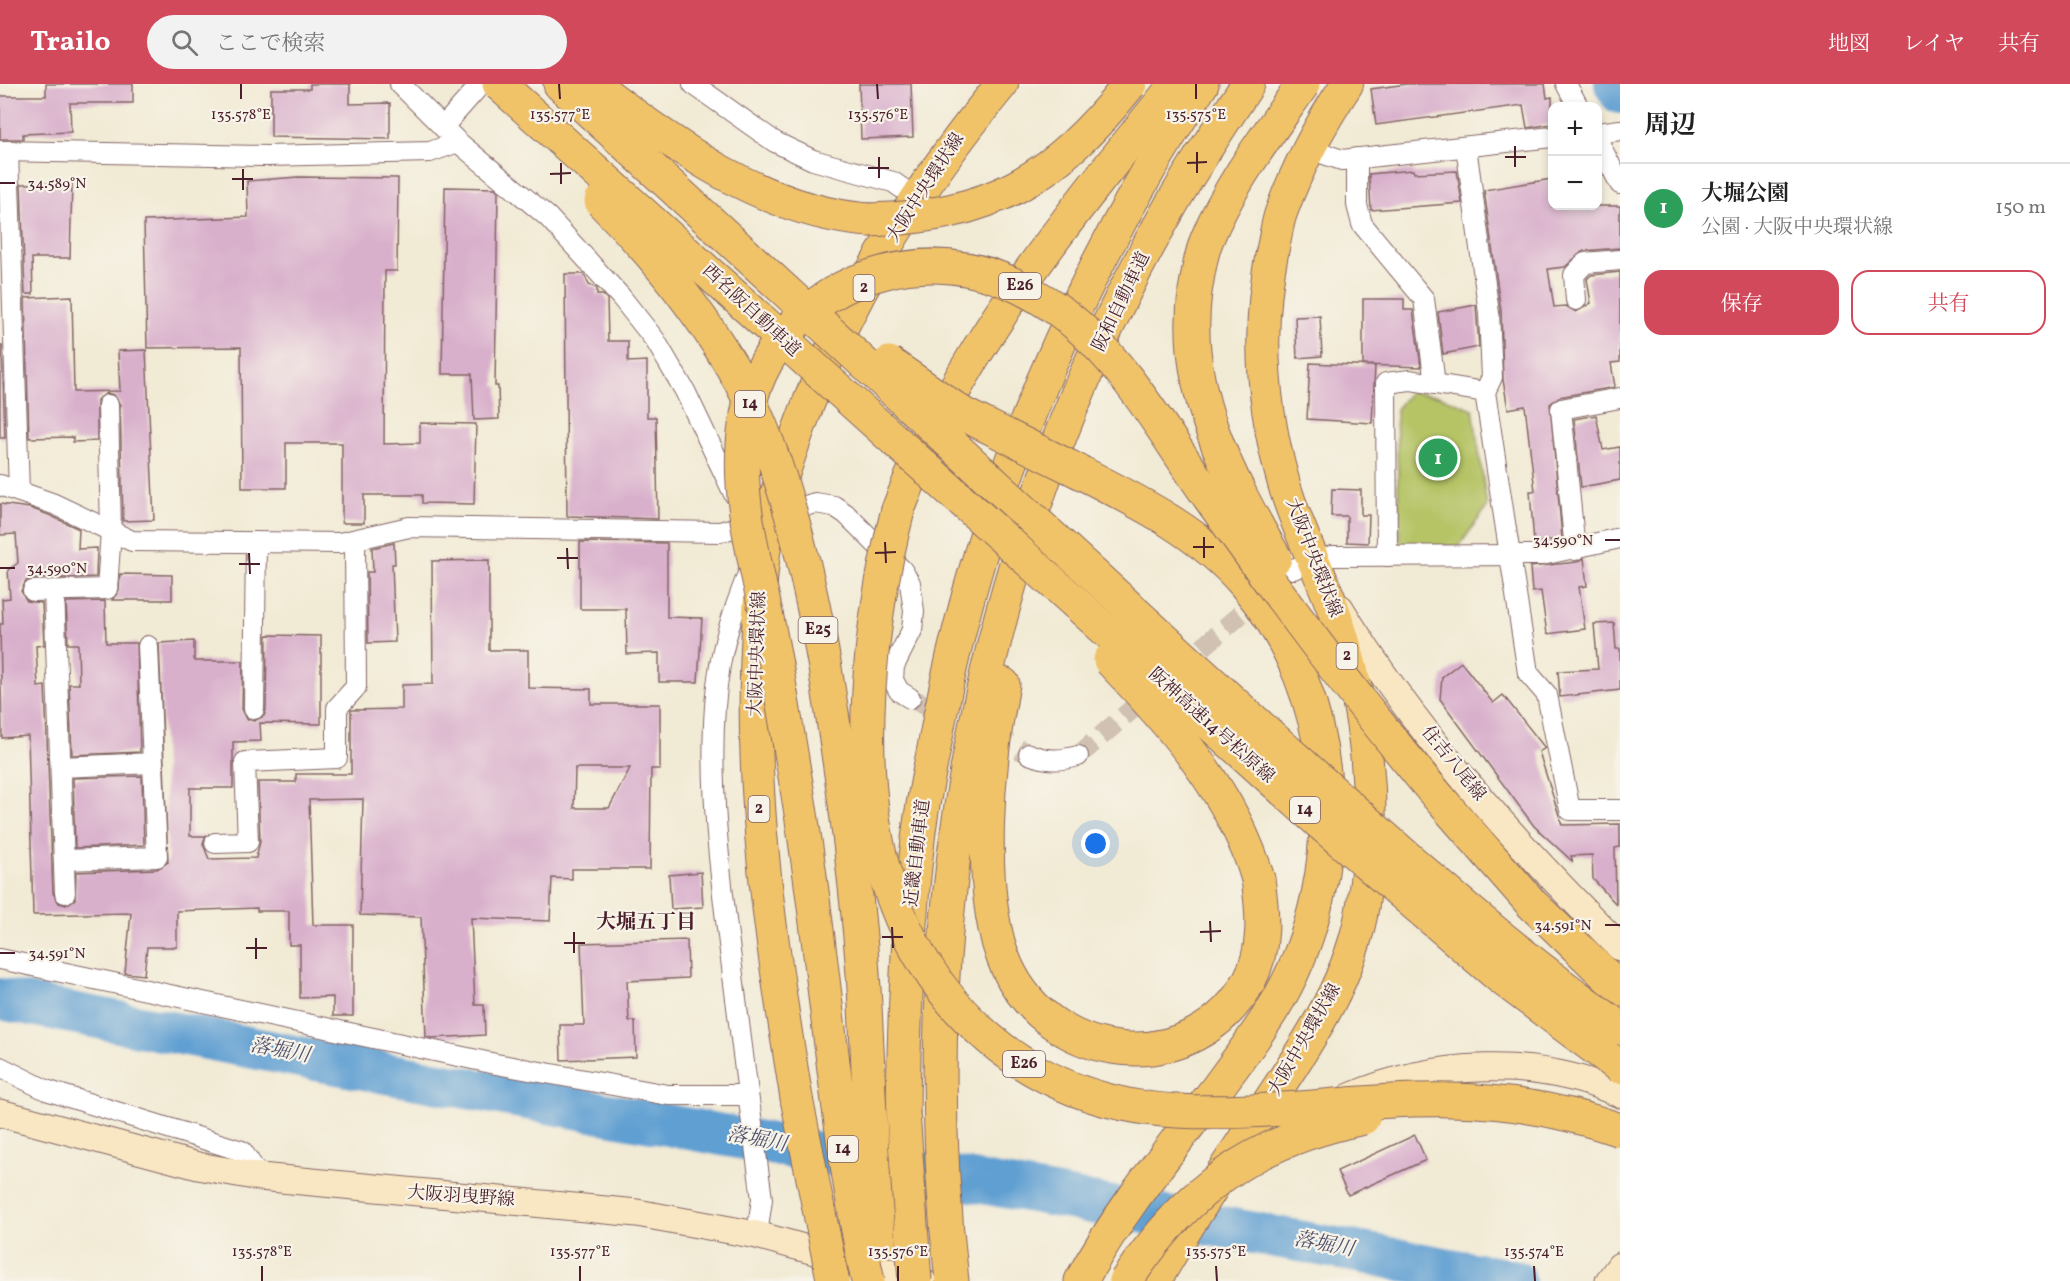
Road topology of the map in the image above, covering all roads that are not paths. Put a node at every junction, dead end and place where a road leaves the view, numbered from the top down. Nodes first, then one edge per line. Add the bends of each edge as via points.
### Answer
1 (400, 84) edge
2 (483, 84) edge
3 (499, 84) edge
4 (560, 84) edge
5 (593, 84) edge
6 (693, 84) edge
7 (1002, 84) edge
8 (1130, 84) edge
9 (1176, 84) edge
10 (1202, 84) edge
11 (1248, 84) edge
12 (1303, 84) edge
13 (1347, 84) edge
14 (1566, 84) edge
15 (1576, 102) edge
16 (443, 127) junction
17 (1620, 130) edge
18 (1602, 132) edge
19 (1548, 138) edge
20 (458, 142) junction
21 (1466, 147) junction
22 (1309, 148) junction
23 (1602, 149) edge
24 (4, 151) edge
25 (1357, 158) junction
26 (1620, 184) edge
27 (916, 198) junction
28 (740, 249) junction
29 (1620, 260) edge
30 (1576, 300) dead end
31 (1435, 384) junction
32 (1485, 392) junction
33 (845, 398) junction
34 (1620, 398) edge
35 (108, 405) dead end
36 (0, 485) edge
37 (19, 492) junction
38 (1017, 500) junction
39 (770, 516) junction
40 (111, 531) junction
41 (1014, 537) junction
42 (1620, 538) edge
43 (355, 540) junction
44 (256, 542) junction
45 (1575, 550) junction
46 (1388, 556) junction
47 (1509, 556) junction
48 (1302, 565) junction
49 (54, 590) junction
50 (33, 591) dead end
51 (148, 646) dead end
52 (910, 698) tunnel mouth
53 (254, 710) dead end
54 (1029, 754) tunnel mouth
55 (1078, 756) tunnel mouth
56 (153, 763) junction
57 (61, 767) junction
58 (1440, 799) junction
59 (1620, 810) edge
60 (215, 843) dead end
61 (64, 860) junction
62 (65, 893) dead end
63 (1620, 947) edge
64 (0, 959) edge
65 (1620, 989) edge
66 (1620, 1028) edge
67 (0, 1067) edge
68 (1620, 1067) edge
69 (1620, 1094) edge
70 (748, 1095) junction
71 (1486, 1101) junction
72 (0, 1113) edge
73 (1620, 1130) edge
74 (260, 1177) junction
75 (1195, 1212) junction
76 (757, 1235) junction
77 (1620, 1266) edge
78 (834, 1281) edge
79 (868, 1281) edge
80 (883, 1281) edge
81 (915, 1281) edge
82 (922, 1281) edge
83 (952, 1281) edge
84 (1081, 1281) edge
85 (1126, 1281) edge
86 (1155, 1281) edge
87 (1609, 1281) edge

1 - 16 street
2 - 16 street
2 - 80 highway, E25, bridge via 607,207 715,340 740,382 788,507 816,620 856,892 869,1128
3 - 33 highway, 西名阪自動車道, bridge
4 - 28 highway, 西名阪自動車道, bridge
5 - 8 highway, bridge via 662,135 733,177 820,214 869,220 935,216 997,198 1053,163 1100,120
6 - 27 street via 775,142 813,160 893,182
7 - 27 main road, 大阪中央環状線 / 2 via 953,143
9 - 71 highway, E26, bridge via 997,318 927,440 898,510 872,662 871,792 883,867 916,948 959,1012 996,1045 1044,1076 1076,1090 1141,1107 1177,1111
10 - 38 highway, 阪和自動車道 via 1128,207 1027,418
11 - 38 highway, 阪和自動車道 via 1170,207 1084,380
12 - 58 highway, 14, bridge via 1223,205 1206,241 1193,311 1199,389 1222,457 1276,559
13 - 22 main road, 大阪中央環状線 / 2
14 - 15 street
16 - 20 street
17 - 18 street
19 - 21 street
20 - 24 street via 430,152 267,156
20 - 39 street via 548,217 621,297 655,340 685,392 734,494 752,509
21 - 25 street
21 - 32 street via 1489,313 1492,377
22 - 25 street via 1342,159
22 - 48 main road, 大阪中央環状線 / 2 via 1281,213 1266,283 1262,349 1267,411
23 - 26 street
24 - 37 street
25 - 31 street via 1362,224 1424,299
27 - 39 main road, 大阪中央環状線 / 2 via 827,359
28 - 38 highway, 西名阪自動車道, bridge
28 - 84 highway, bridge via 930,393 999,434 1138,501 1215,554 1270,617 1306,689 1318,727 1325,771 1326,819 1313,915 1298,957 1257,1034 1133,1198
29 - 30 street via 1585,263 1574,276
31 - 32 street
31 - 46 street via 1410,380 1386,383
32 - 47 street
33 - 38 highway, bridge via 883,444 1081,630 1121,672 1208,775 1239,826 1258,879 1262,932 1258,955 1250,980 1236,1000 1198,1032 1173,1043 1123,1050 1098,1046 1059,1027 1030,1002 1007,968 996,930 989,885 989,803 1001,696
33 - 41 highway, 西名阪自動車道, bridge
34 - 45 street via 1561,409
35 - 40 street
36 - 37 street
37 - 40 street
38 - 41 highway, 阪和自動車道
38 - 66 highway, 阪神高速14号松原線 / 14, bridge via 1419,868
38 - 81 highway, 近畿自動車道, bridge via 967,593 949,667 918,836 906,984 903,1112
39 - 43 street via 720,532 409,527
39 - 52 street via 815,503 834,506 902,570 910,583 914,610 912,630 894,666 893,680 899,691
39 - 70 street via 737,603 720,665 716,726 718,848
39 - 78 main road, 大阪中央環状線 / 2, bridge via 756,666 765,890 796,1101
40 - 44 street via 132,541
40 - 49 street via 107,589
41 - 68 highway, 阪神高速14号松原線 / 14, bridge via 1417,907 1501,978
41 - 83 highway, 近畿自動車道 via 958,814 945,934 940,1110
42 - 45 street
43 - 44 street
43 - 60 street via 356,687 337,708 337,758 245,762 248,842
44 - 53 street
45 - 47 street
46 - 47 street
46 - 48 street via 1332,556
47 - 59 street via 1528,673 1547,695 1570,810
48 - 63 main road, 住吉八尾線 via 1435,743 1502,823
48 - 75 main road, 大阪中央環状線 / 2 via 1336,616 1363,727 1371,805 1363,908 1346,964 1320,1020
49 - 50 street
49 - 57 street
51 - 56 street
54 - 55 street via 1045,760
56 - 57 street
56 - 61 street via 157,857
57 - 61 street
58 - 65 highway, 14 via 1532,904
58 - 79 highway, 14, bridge via 1343,679 1115,366 1063,314 1002,278 952,266 928,265 879,273 819,301 790,327 775,348 753,394 745,425 744,486 750,542 800,807 842,1137
61 - 62 street
64 - 70 street via 507,1066 668,1095
67 - 74 street via 46,1090 242,1150
69 - 75 main road via 1596,1083 1548,1071 1452,1070 1404,1079 1311,1114 1278,1135
70 - 76 street via 762,1199
71 - 73 highway, E26, bridge via 1551,1110
71 - 85 highway, E26, bridge via 1360,1119 1313,1130 1267,1148 1239,1164 1186,1208
72 - 74 main road, 大阪羽曳野線 via 198,1166
74 - 76 main road, 大阪羽曳野線 via 637,1213
75 - 86 main road, 大阪中央環状線 / 2
76 - 82 main road, 大阪羽曳野線
77 - 87 main road

